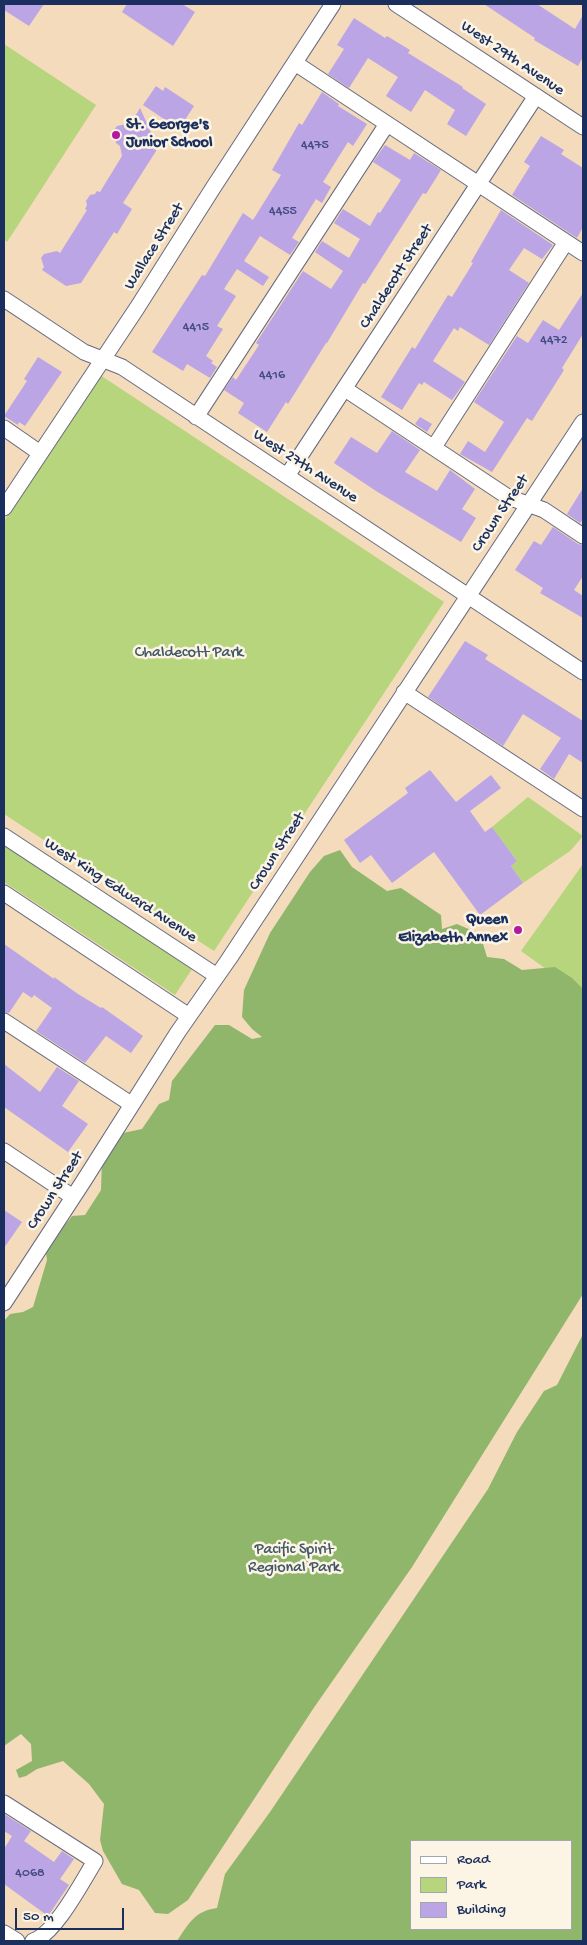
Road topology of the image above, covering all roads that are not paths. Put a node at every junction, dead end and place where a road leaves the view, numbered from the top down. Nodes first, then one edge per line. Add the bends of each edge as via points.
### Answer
1 (333, 4) edge
2 (396, 4) edge
3 (295, 63) junction
4 (536, 96) junction
5 (387, 124) junction
6 (583, 127) edge
7 (478, 184) junction
8 (566, 242) junction
9 (583, 253) edge
10 (4, 299) edge
11 (104, 359) junction
12 (345, 388) junction
13 (196, 417) junction
14 (583, 422) edge
15 (4, 428) edge
16 (434, 447) junction
17 (40, 453) junction
18 (287, 476) junction
19 (528, 504) junction
20 (4, 508) edge
21 (583, 536) edge
22 (468, 596) junction
23 (583, 672) edge
24 (404, 692) junction
25 (583, 809) edge
26 (4, 836) edge
27 (4, 892) edge
28 (217, 976) junction
29 (189, 1016) junction
30 (4, 1021) edge
31 (131, 1104) junction
32 (4, 1151) edge
33 (73, 1197) junction
34 (9, 1284) edge
35 (4, 1303) edge
36 (4, 1803) edge
37 (4, 1933) edge
38 (17, 1941) edge
39 (33, 1941) edge

1 - 3 street, Wallace Street
2 - 4 street, West 29th Avenue
3 - 5 street
3 - 11 street, Wallace Street
4 - 6 street, West 29th Avenue
4 - 7 street, Chaldecott Street
5 - 7 street
5 - 13 street
7 - 8 street
7 - 12 street, Chaldecott Street
8 - 9 street
8 - 16 street
10 - 11 street, West 27th Avenue via 84,352
11 - 13 street, West 27th Avenue via 122,367
11 - 17 street, Wallace Street
12 - 16 street
12 - 18 street, Chaldecott Street
13 - 18 street, West 27th Avenue
14 - 19 street, Crown Street
15 - 17 street
16 - 19 street via 508,497
17 - 20 street, Wallace Street
18 - 22 street, West 27th Avenue
19 - 21 street via 544,510
19 - 22 street, Crown Street
22 - 23 street, West 27th Avenue
22 - 24 street, Crown Street
24 - 25 street
24 - 28 street, Crown Street
26 - 28 street, West King Edward Avenue
27 - 29 street
28 - 29 street, Crown Street
29 - 31 street, Crown Street
30 - 31 street
31 - 33 street, Crown Street
32 - 33 street
33 - 34 street, Crown Street
34 - 35 street, Crown Street
36 - 39 street via 95,1861 54,1925
37 - 38 street

